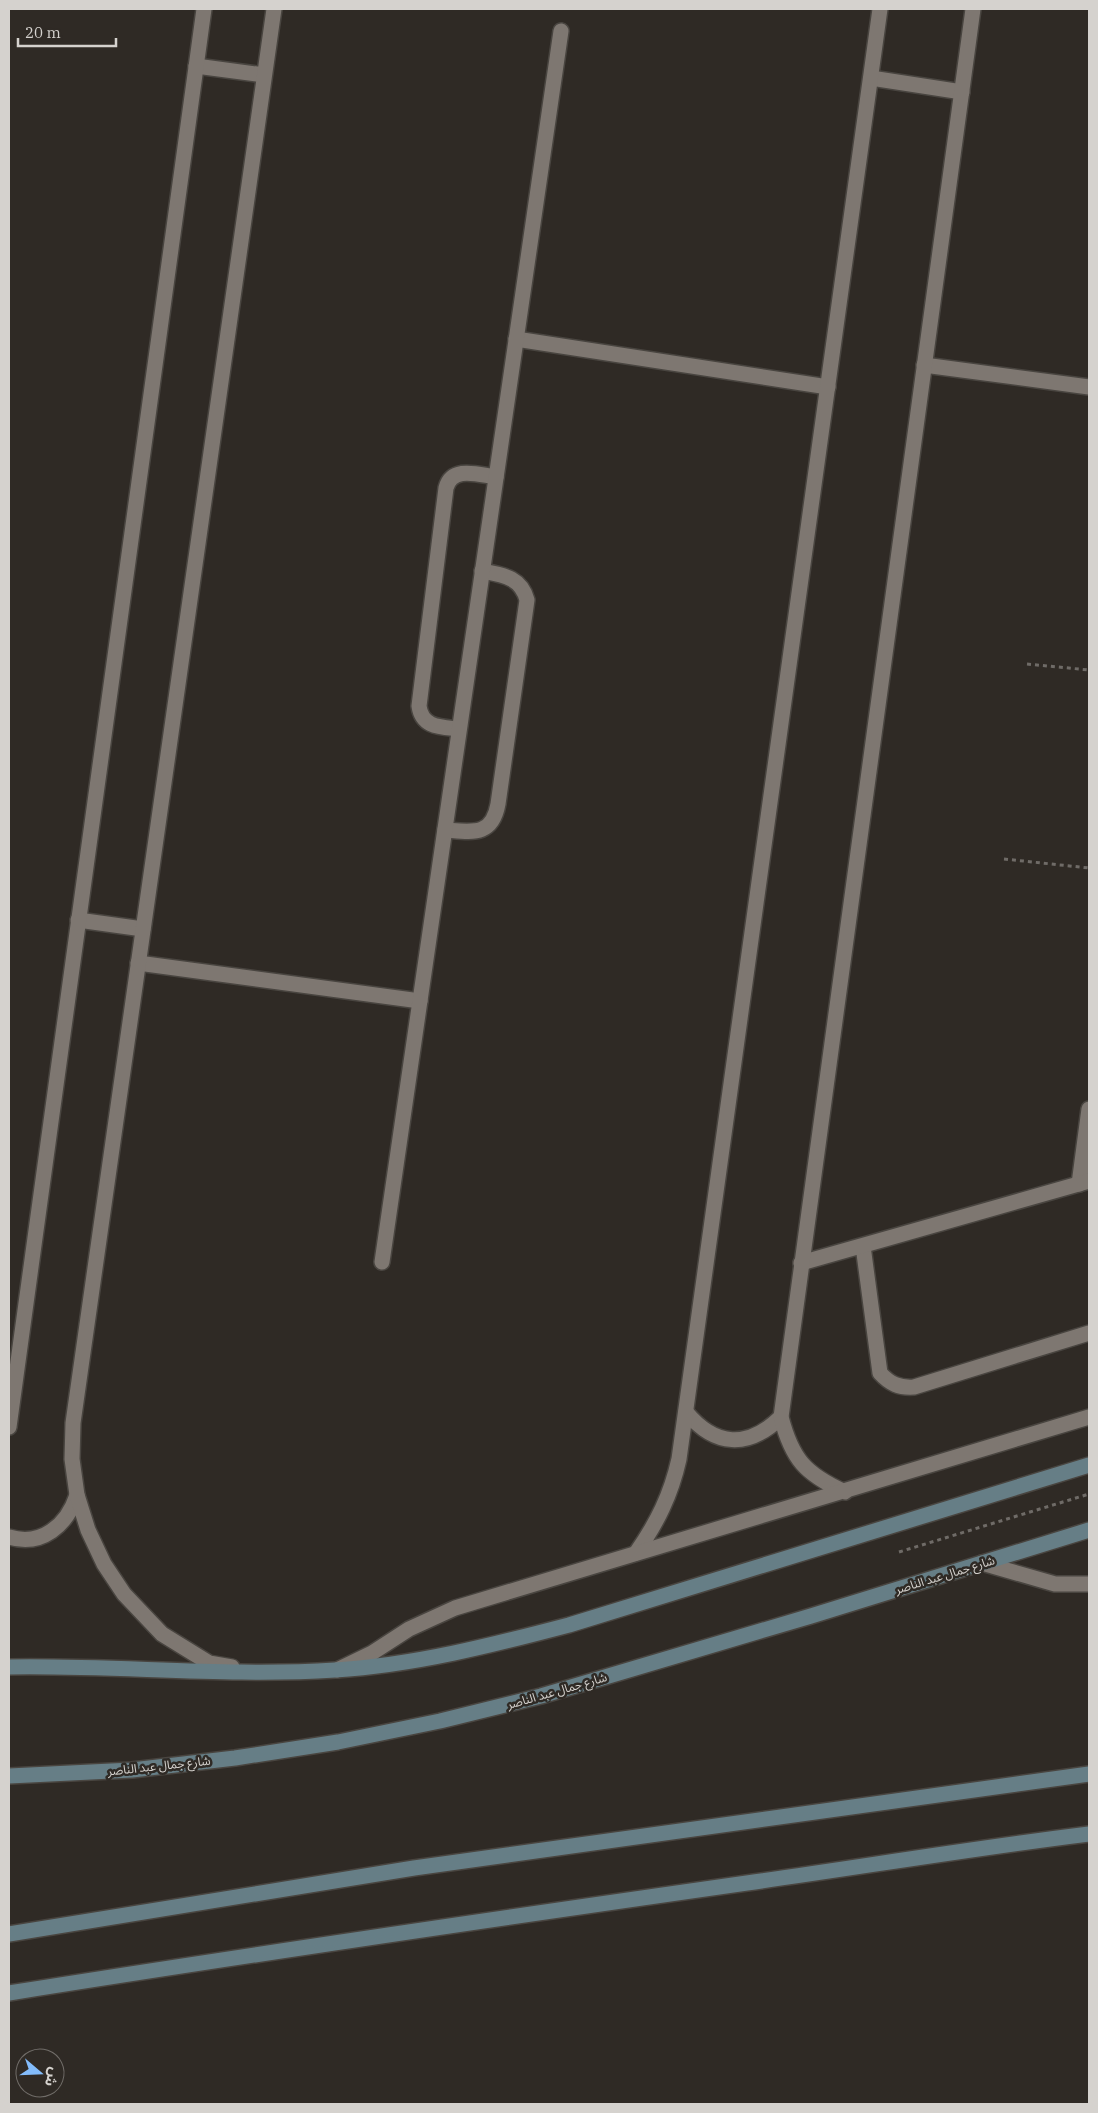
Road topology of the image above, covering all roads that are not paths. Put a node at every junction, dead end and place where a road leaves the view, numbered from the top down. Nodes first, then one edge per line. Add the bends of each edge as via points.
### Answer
1 (204, 9) edge
2 (274, 9) edge
3 (880, 9) edge
4 (973, 9) edge
5 (560, 31) dead end
6 (196, 66) junction
7 (264, 75) junction
8 (871, 78) junction
9 (962, 92) junction
10 (516, 339) junction
11 (924, 365) junction
12 (828, 387) junction
13 (1089, 388) edge
14 (496, 477) junction
15 (482, 571) junction
16 (459, 730) junction
17 (445, 830) junction
18 (78, 920) junction
19 (143, 929) junction
20 (138, 963) junction
21 (420, 1001) junction
22 (1089, 1109) edge
23 (1084, 1183) edge
24 (862, 1246) junction
25 (382, 1262) dead end
26 (801, 1263) junction
27 (1089, 1333) edge
28 (686, 1412) junction
29 (781, 1416) junction
30 (1089, 1418) edge
31 (9, 1427) edge
32 (1089, 1465) edge
33 (845, 1492) junction
34 (77, 1495) junction
35 (1089, 1530) edge
36 (9, 1536) edge
37 (636, 1553) junction
38 (982, 1563) junction
39 (1089, 1584) edge
40 (9, 1667) edge
41 (336, 1670) junction
42 (258, 1672) junction
43 (1089, 1774) edge
44 (9, 1776) edge
45 (1089, 1834) edge
46 (9, 1934) edge
47 (9, 1993) edge

1 - 6 street
2 - 7 street
3 - 8 street
4 - 9 street
5 - 10 street
6 - 7 street
6 - 18 street
7 - 19 street
8 - 9 street
8 - 12 street
9 - 11 street
10 - 12 street
10 - 14 street
11 - 13 street
11 - 26 street
12 - 28 street
14 - 15 street
14 - 16 street via 461,473 451,479 446,488 419,706 422,718 431,725
15 - 16 street
15 - 17 street via 514,579 521,585 526,600 502,774 496,814 484,830
16 - 17 street
17 - 21 street
18 - 19 street
18 - 31 street
19 - 20 street
20 - 21 street
20 - 34 street via 73,1423 72,1459
21 - 25 street
22 - 23 street
23 - 24 street
24 - 26 street
24 - 27 street via 880,1372 894,1385 914,1386
26 - 29 street
28 - 29 street via 698,1426 714,1436 732,1440 751,1438 768,1429
28 - 37 street via 673,1484 660,1516
29 - 33 street via 788,1442 802,1464 821,1481
30 - 33 street
32 - 41 main road via 570,1625 492,1646
33 - 37 street
34 - 36 street via 72,1511 48,1534 31,1539
34 - 42 street via 88,1530 104,1564 124,1594 162,1634 209,1663
35 - 38 main road, شارع جمال عبد الناصر
37 - 41 street via 455,1608 409,1629
38 - 39 street via 1055,1584
38 - 44 main road, شارع جمال عبد الناصر via 541,1696 440,1722 235,1758 132,1770
40 - 42 main road
41 - 42 main road
43 - 46 main road via 414,1868
45 - 47 main road via 154,1969

